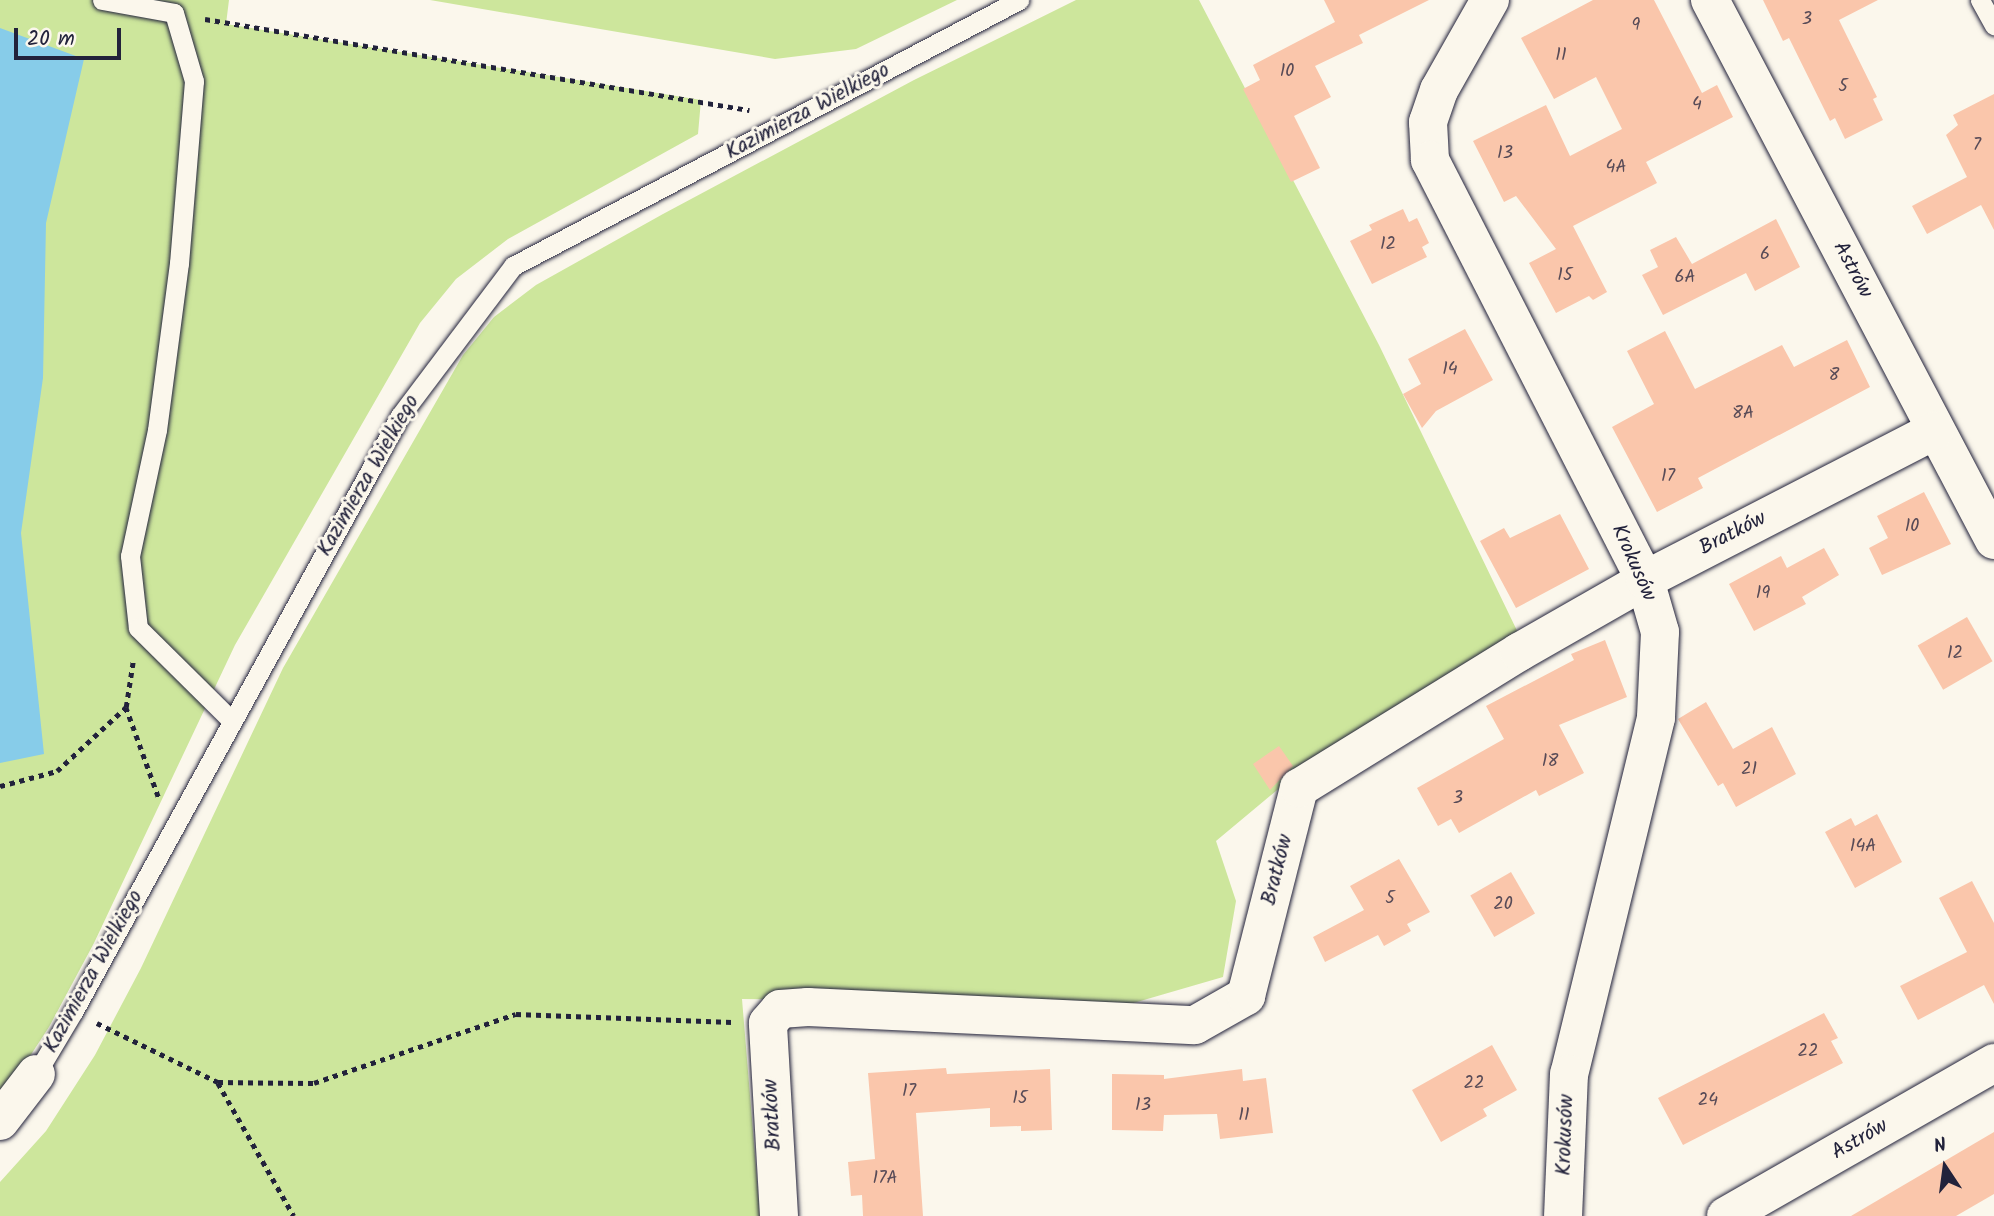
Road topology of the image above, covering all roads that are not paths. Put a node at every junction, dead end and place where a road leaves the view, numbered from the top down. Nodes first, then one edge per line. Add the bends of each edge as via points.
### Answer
1 (102, 0) edge
2 (1019, 0) edge
3 (1490, 0) edge
4 (1710, 0) edge
5 (1980, 0) edge
6 (1994, 26) edge
7 (1935, 430) junction
8 (1994, 540) edge
9 (1645, 580) junction
10 (232, 721) junction
11 (1994, 1063) edge
12 (36, 1074) joint
13 (0, 1121) edge
14 (779, 1216) edge
15 (1563, 1216) edge
16 (1726, 1216) edge

1 - 10 lane via 174,13 194,81 179,263 157,430 130,556 138,628
2 - 10 lane, Kazimierza Wielkiego via 513,266 400,416
3 - 9 street, Krokusów via 1439,90 1428,122 1430,160
4 - 7 street, Astrów
5 - 6 lane
7 - 8 street, Astrów
7 - 9 street, Bratków
9 - 14 street, Bratków via 1299,788 1246,996 1195,1025 780,1009 768,1023
9 - 15 street, Krokusów via 1660,632 1656,718 1569,1074
10 - 12 lane, Kazimierza Wielkiego
11 - 16 street, Astrów
12 - 13 street, Kazimierza Wielkiego

